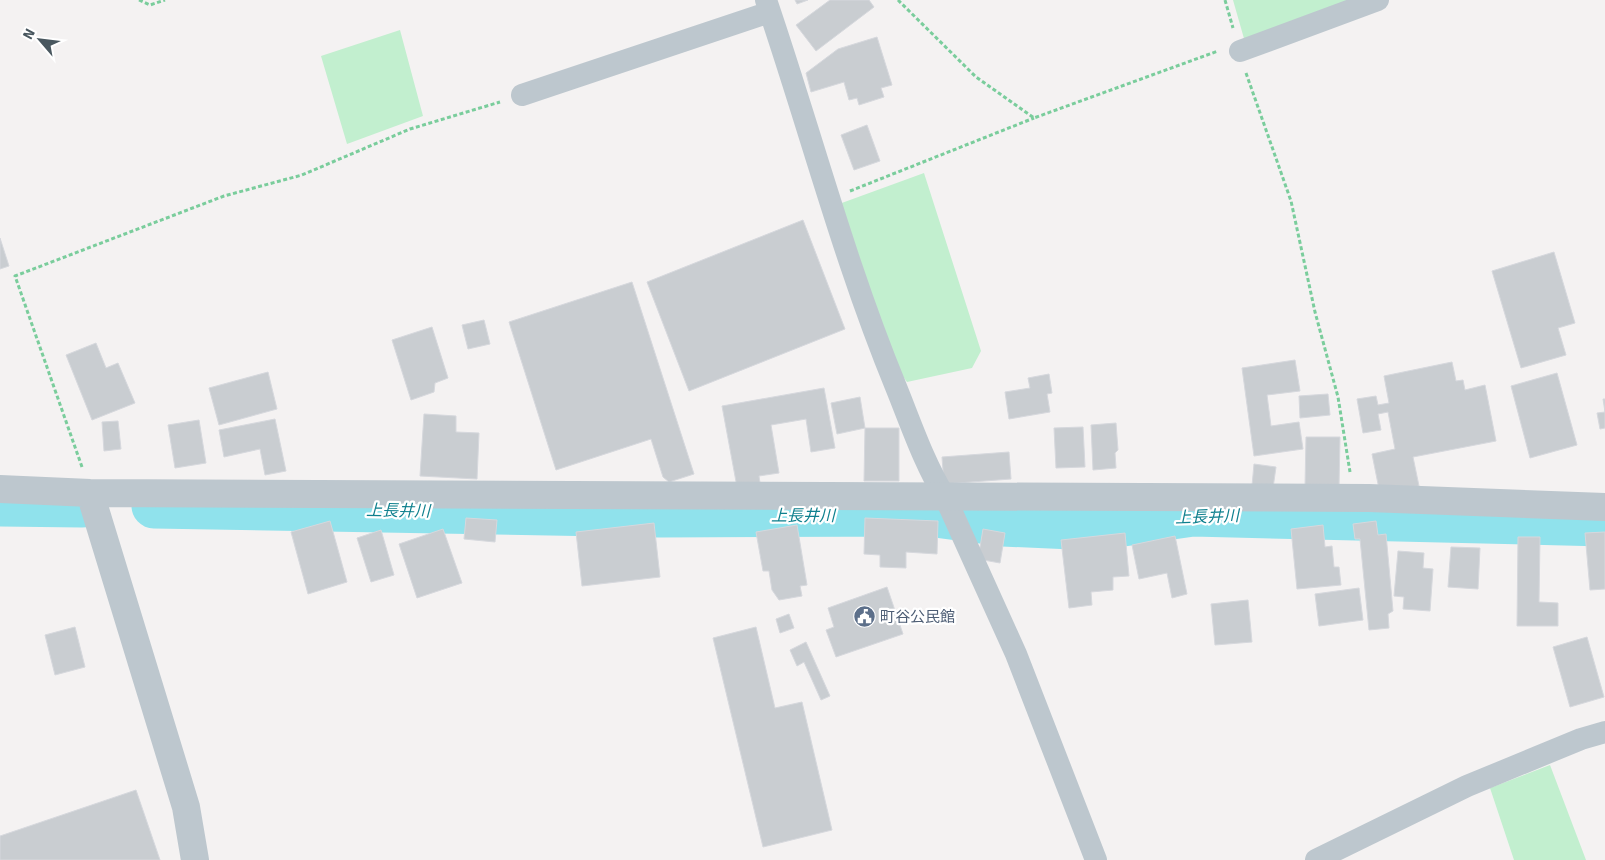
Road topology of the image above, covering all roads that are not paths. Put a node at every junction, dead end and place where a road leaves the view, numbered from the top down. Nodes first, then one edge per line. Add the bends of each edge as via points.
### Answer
1 (1378, 0) edge
2 (768, 6) edge
3 (1239, 48) road end
4 (522, 95) road end
5 (0, 489) edge
6 (90, 493) junction
7 (945, 497) junction
8 (1605, 507) edge
9 (1605, 732) edge
10 (195, 860) edge
11 (1096, 860) edge
12 (1316, 860) edge

1 - 3 street
2 - 4 street
2 - 7 street via 876,339 932,476
5 - 6 street
6 - 7 street
6 - 10 street via 186,807
7 - 8 street via 1355,498
7 - 11 street via 1016,654
9 - 12 street via 1582,738 1467,786

